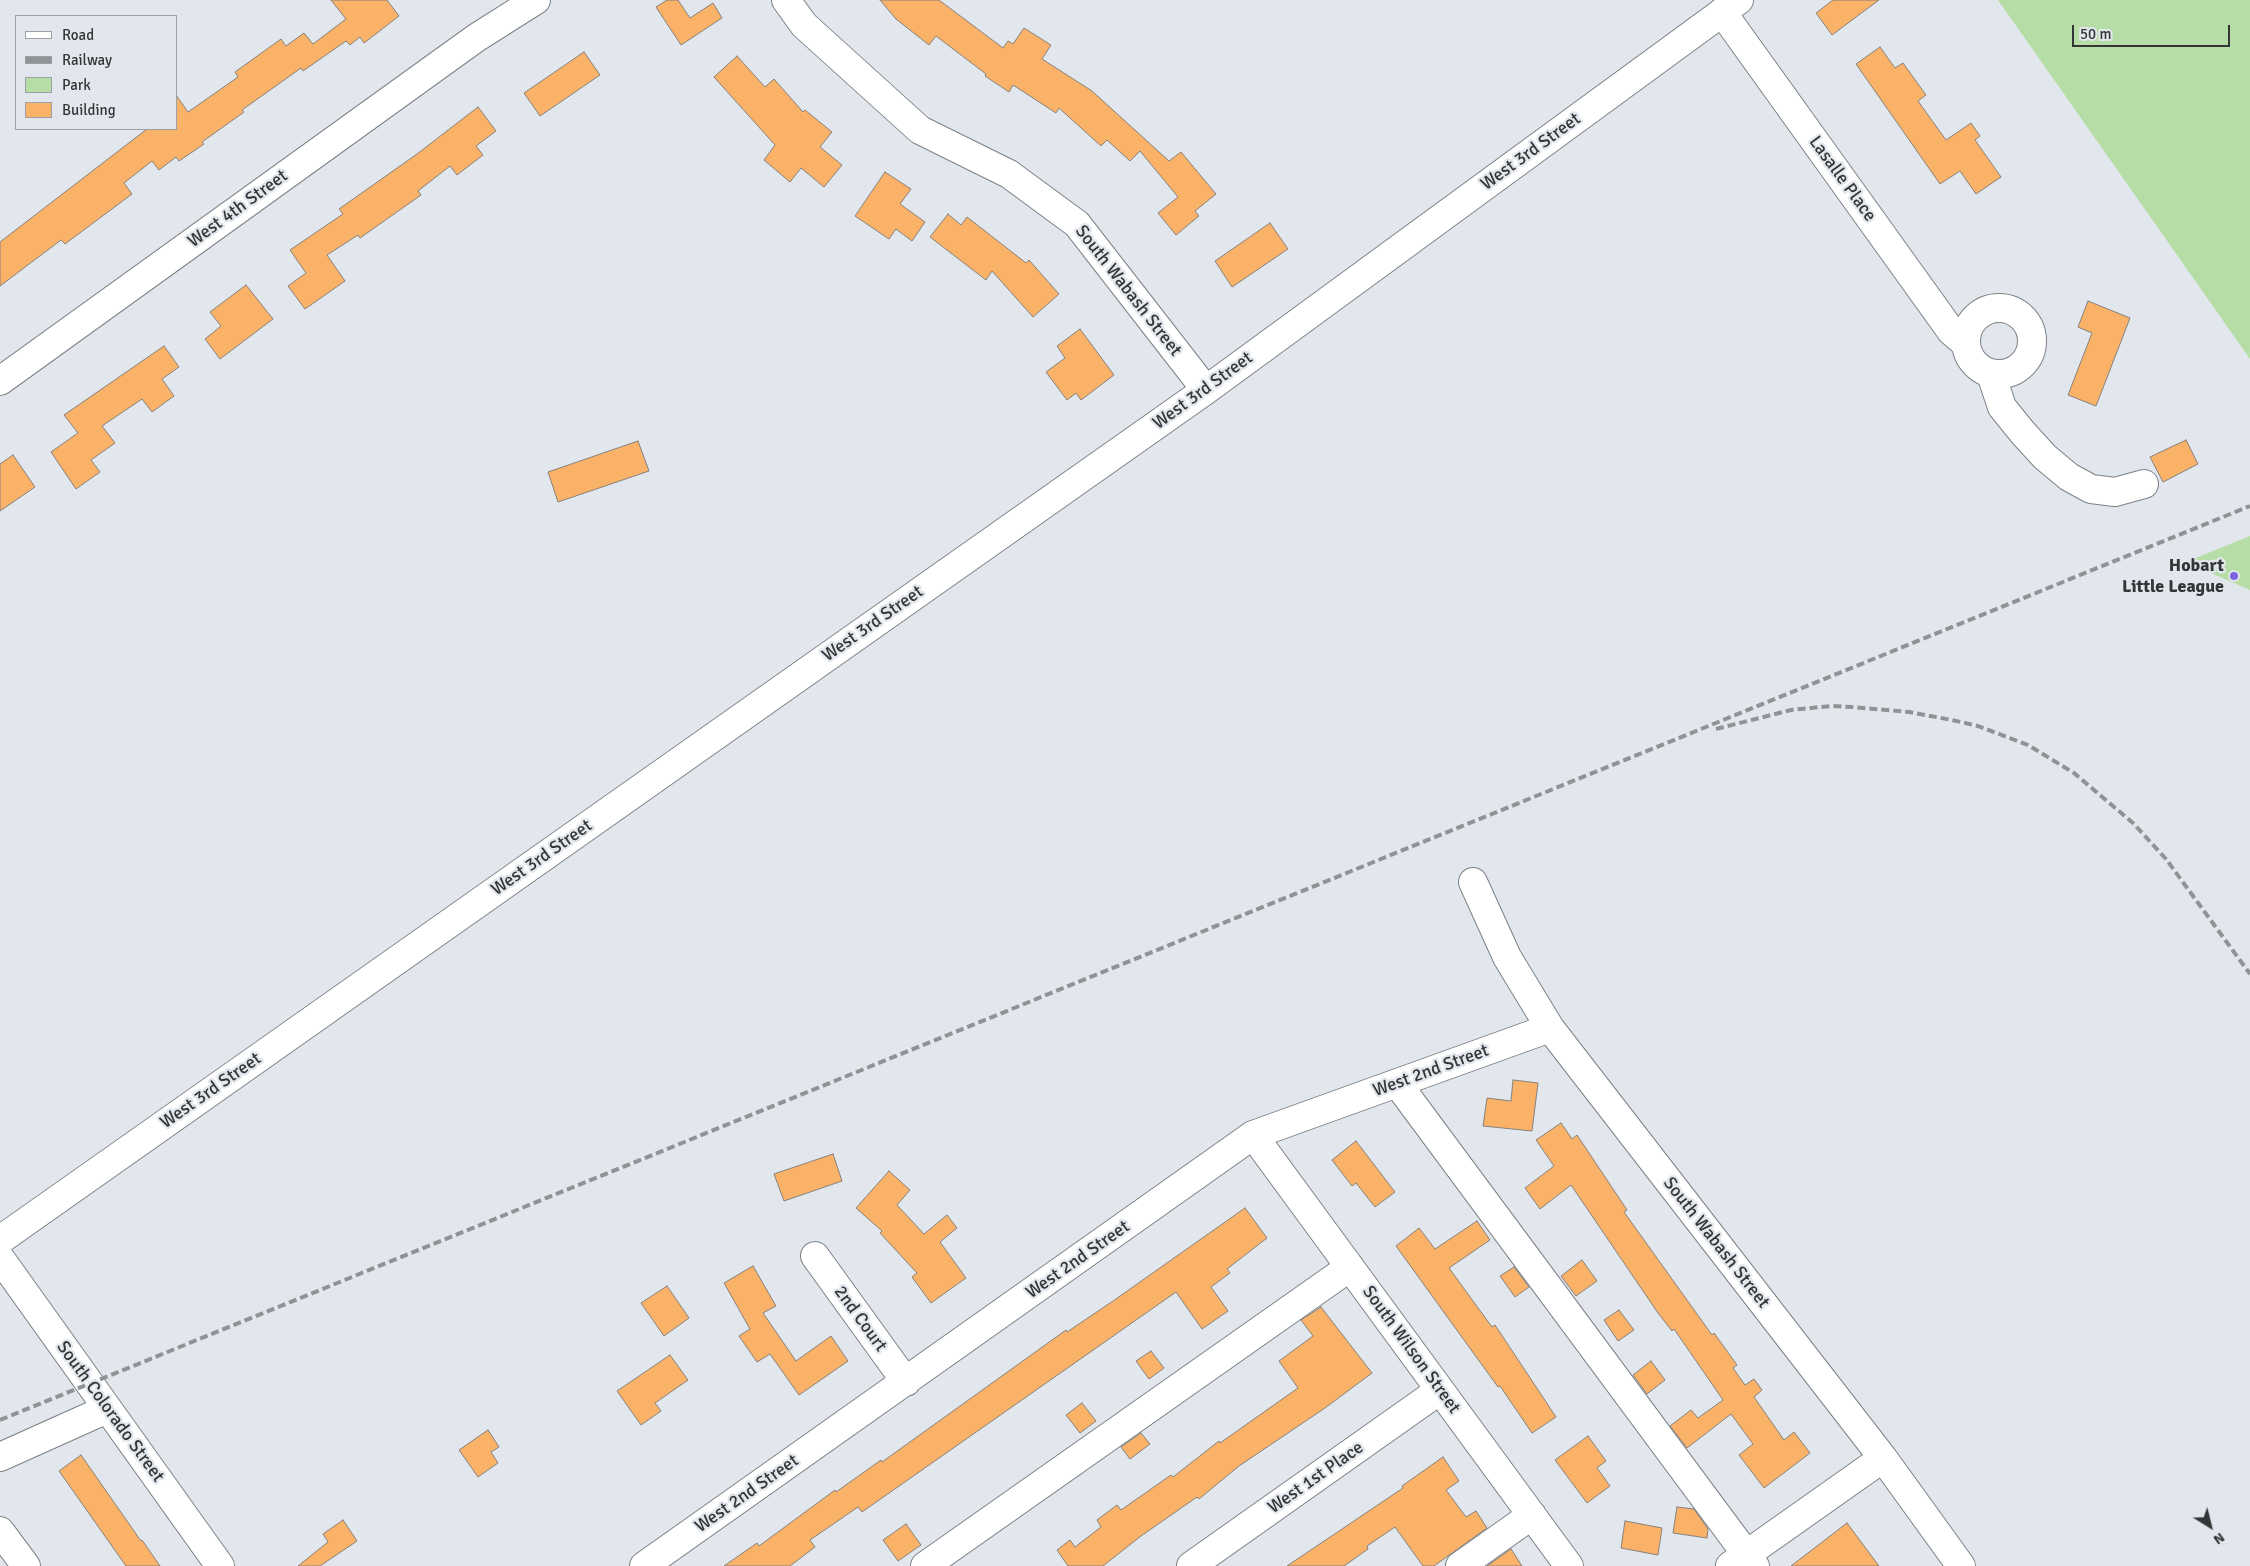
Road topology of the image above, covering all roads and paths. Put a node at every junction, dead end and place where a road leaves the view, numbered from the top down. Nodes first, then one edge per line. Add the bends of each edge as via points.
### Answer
1 (536, 0) edge
2 (786, 0) edge
3 (1731, 6) edge
4 (1965, 343) junction
5 (1991, 374) junction
6 (0, 381) edge
7 (1206, 390) junction
8 (2144, 484) dead end
9 (1473, 882) dead end
10 (1550, 1028) junction
11 (1397, 1083) junction
12 (1253, 1135) junction
13 (0, 1240) edge
14 (815, 1256) dead end
15 (0, 1258) edge
16 (1350, 1267) junction
17 (906, 1382) junction
18 (1440, 1390) junction
19 (107, 1408) junction
20 (0, 1457) edge
21 (1883, 1458) junction
22 (1532, 1515) junction
23 (0, 1531) edge
24 (1744, 1562) edge
25 (26, 1566) edge
26 (220, 1566) edge
27 (644, 1566) edge
28 (925, 1566) edge
29 (1191, 1566) edge
30 (1460, 1566) edge
31 (1569, 1566) edge
32 (1960, 1566) edge

1 - 6 street, West 4th Street via 476,38
2 - 7 street, South Wabash Street via 804,25 920,130 1009,174 1077,224
3 - 4 street, Lasalle Place via 1951,331
3 - 7 street, West 3rd Street
4 - 5 street, Lasalle Place via 1973,363
4 - 5 street via 1972,322 1990,309 2013,310 2022,317 2033,337 2028,358 2022,367 2012,372
5 - 8 street via 2002,406 2045,457 2069,477 2091,489 2115,492
7 - 13 street, West 3rd Street
9 - 10 street, South Wabash Street via 1507,957
10 - 11 street, West 2nd Street
10 - 21 street, South Wabash Street
11 - 12 street, West 2nd Street
11 - 24 street
12 - 16 street, South Wilson Street
12 - 17 street, West 2nd Street
14 - 17 street, 2nd Court
15 - 19 street, South Colorado Street
16 - 18 street, South Wilson Street
16 - 28 street
17 - 27 street, West 2nd Street
18 - 22 street, South Wilson Street
18 - 29 street, West 1st Place
19 - 20 street
19 - 26 street, South Colorado Street
21 - 24 street
21 - 32 street, South Wabash Street
22 - 30 street
22 - 31 street, South Wilson Street
23 - 25 street

